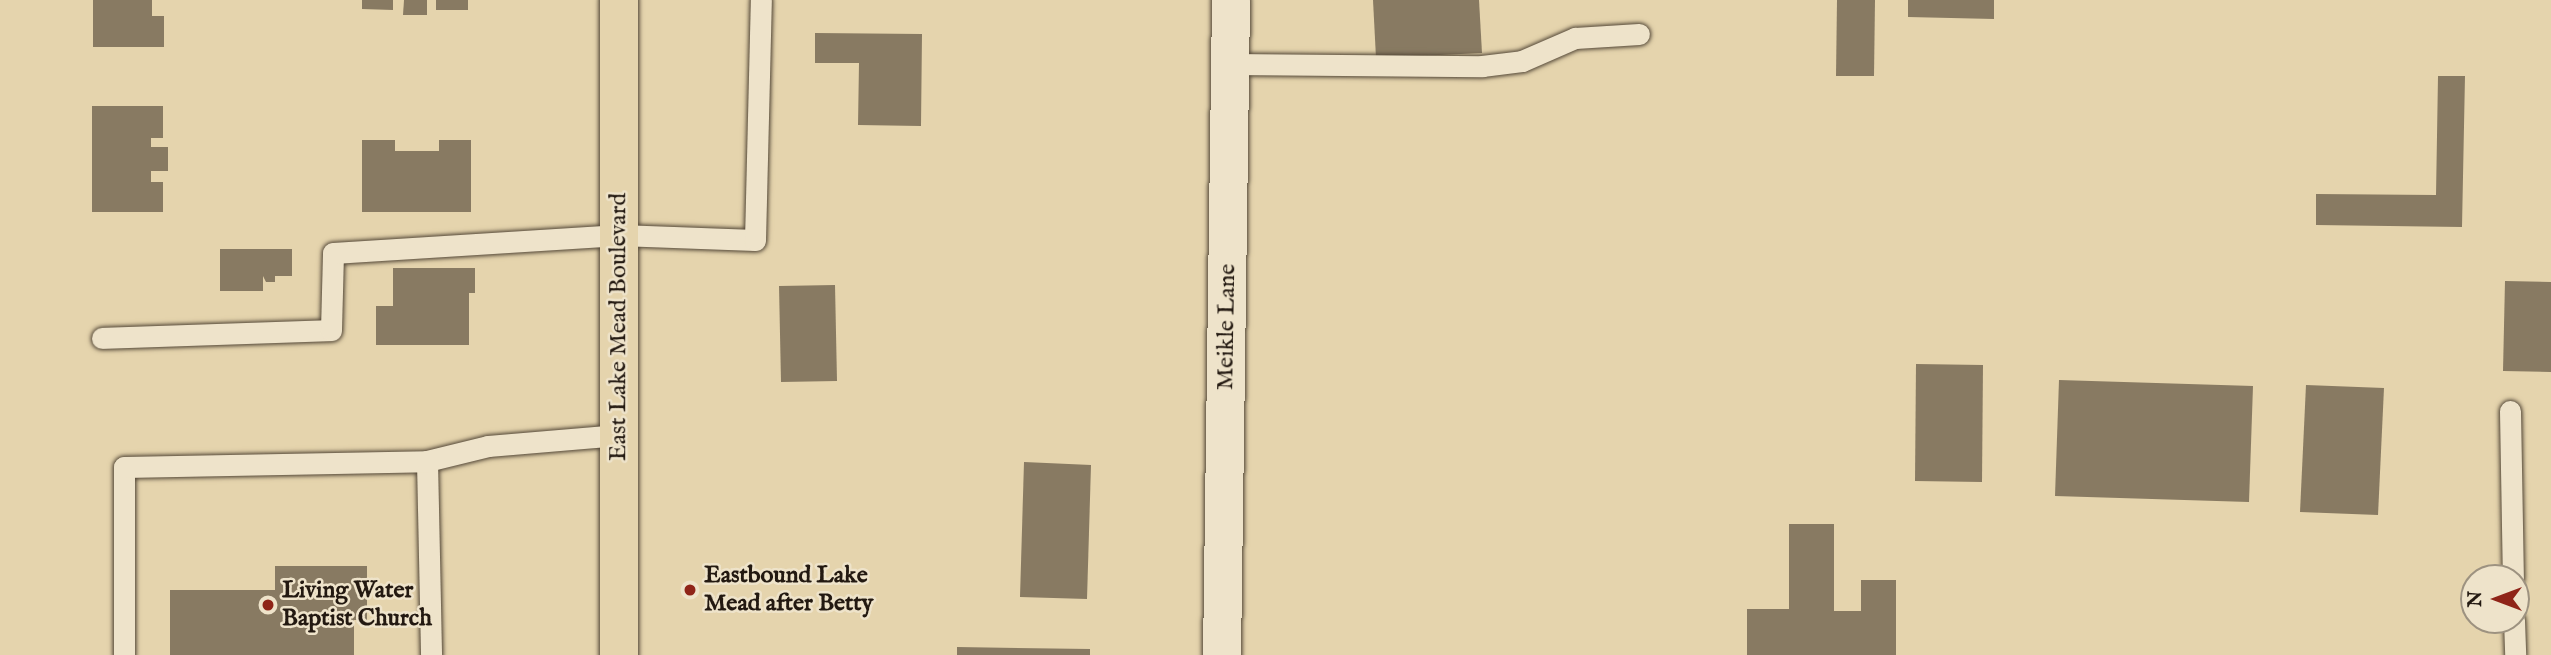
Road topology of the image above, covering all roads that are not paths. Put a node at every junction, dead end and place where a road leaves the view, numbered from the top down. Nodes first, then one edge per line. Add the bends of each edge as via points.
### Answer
1 (618, 0) edge
2 (761, 0) edge
3 (1231, 0) edge
4 (1639, 34) dead end
5 (1230, 64) junction
6 (618, 235) junction
7 (102, 338) dead end
8 (2510, 411) dead end
9 (618, 435) junction
10 (427, 461) junction
11 (2513, 564) edge
12 (2514, 634) edge
13 (124, 655) edge
14 (431, 655) edge
15 (618, 655) edge
16 (1222, 655) edge
17 (2515, 655) edge

1 - 6 main road, East Lake Mead Boulevard
2 - 6 lane via 755,240
3 - 5 street, Meikle Lane
4 - 5 lane via 1575,38 1522,61 1482,66
5 - 16 street, Meikle Lane
6 - 7 lane via 333,253 331,330
6 - 9 main road, East Lake Mead Boulevard
8 - 11 lane
9 - 10 lane via 488,446
9 - 15 main road, East Lake Mead Boulevard
10 - 13 lane via 124,467
10 - 14 lane
12 - 17 lane

